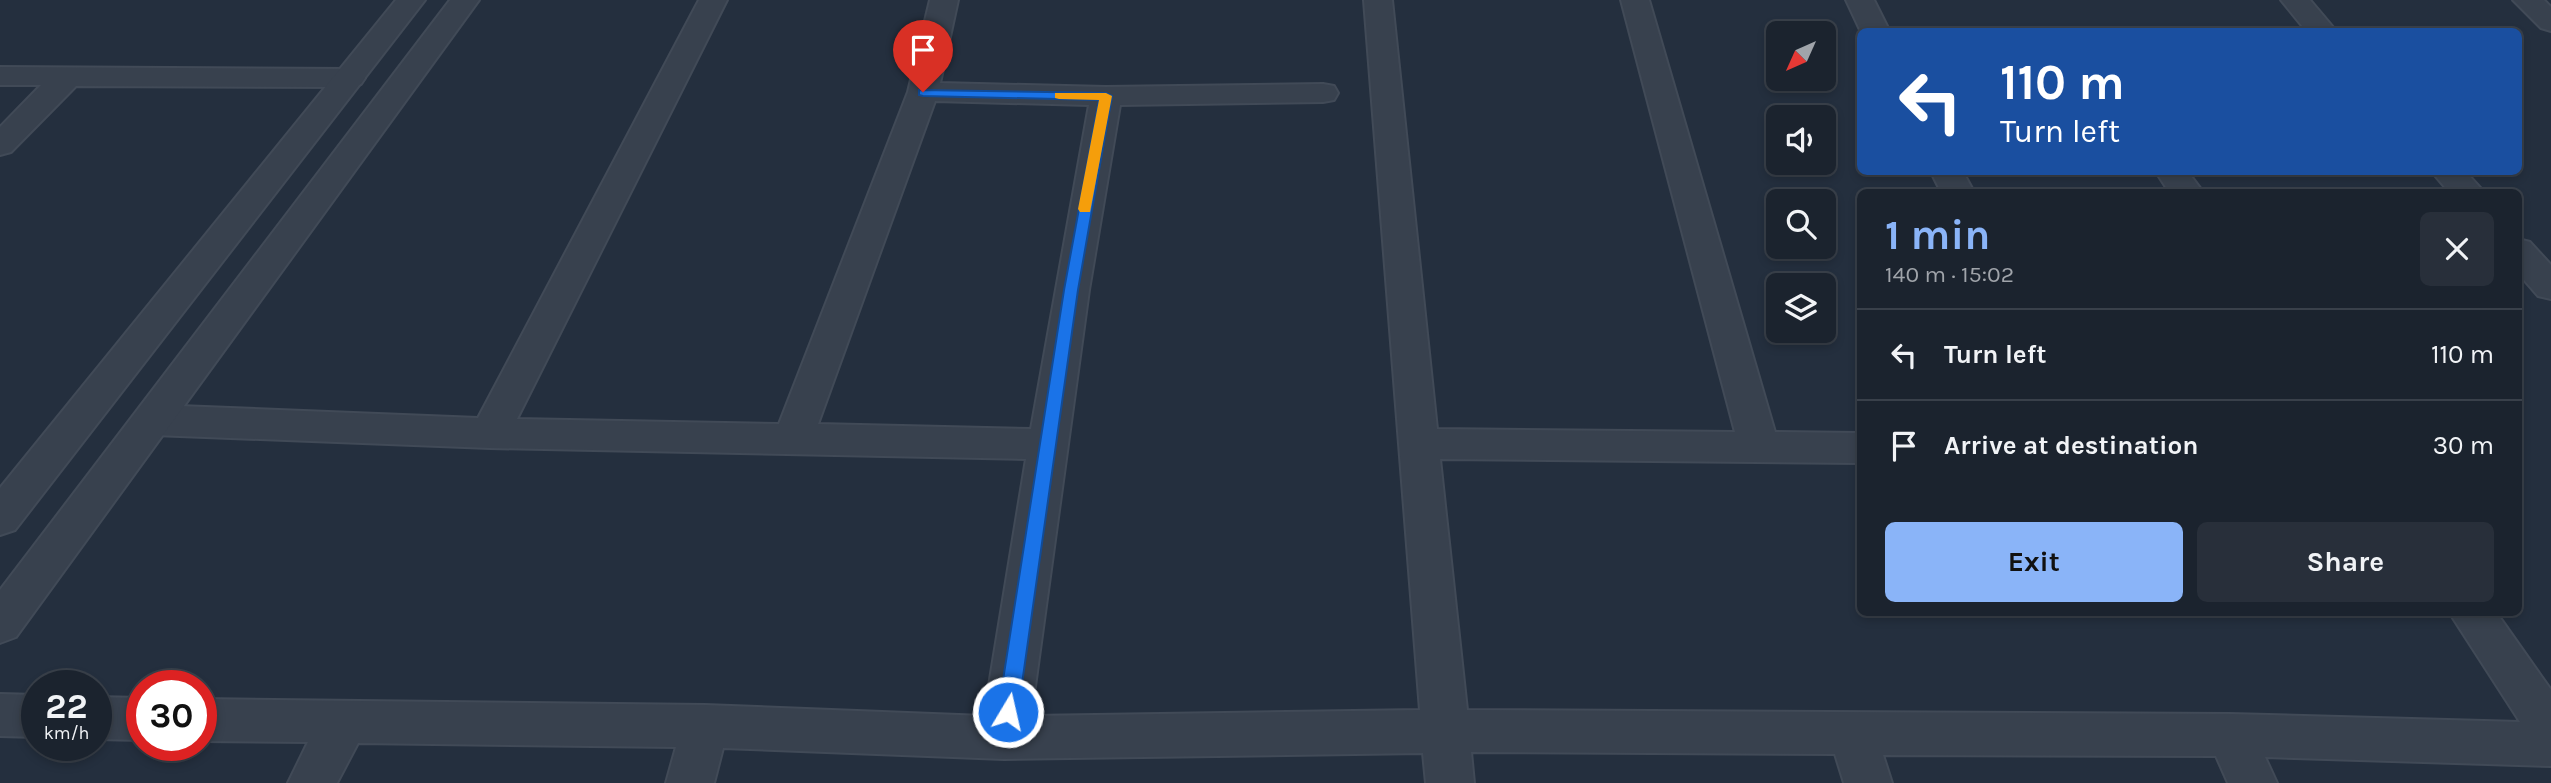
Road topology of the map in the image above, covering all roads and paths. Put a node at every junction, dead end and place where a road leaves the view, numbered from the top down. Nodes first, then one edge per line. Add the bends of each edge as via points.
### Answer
1 (411, 0) edge
2 (465, 0) edge
3 (713, 0) edge
4 (944, 0) edge
5 (1378, 0) edge
6 (1635, 0) edge
7 (1860, 0) edge
8 (2295, 0) edge
9 (2527, 0) edge
10 (2551, 22) edge
11 (1874, 28) edge
12 (2320, 28) edge
13 (0, 76) edge
14 (68, 77) junction
15 (350, 78) junction
16 (923, 92) junction
17 (1323, 93) dead end
18 (1106, 96) junction
19 (0, 145) edge
20 (2451, 175) edge
21 (2464, 189) edge
22 (2522, 254) edge
23 (2551, 287) edge
24 (154, 421) junction
25 (490, 433) junction
26 (793, 439) junction
27 (1049, 444) junction
28 (1420, 444) junction
29 (1857, 448) edge
30 (1760, 449) junction
31 (0, 518) edge
32 (2474, 616) edge
33 (0, 624) edge
34 (0, 715) edge
35 (21, 716) edge
36 (217, 720) edge
37 (343, 724) junction
38 (705, 726) junction
39 (2551, 729) edge
40 (1446, 730) junction
41 (1852, 734) junction
42 (2230, 735) junction
43 (1004, 738) junction
44 (2551, 744) edge
45 (312, 783) edge
46 (690, 783) edge
47 (1450, 783) edge
48 (1868, 783) edge
49 (2253, 783) edge

1 - 15 street
2 - 24 street
3 - 25 street
4 - 16 street
5 - 28 street
6 - 30 street
7 - 11 street
8 - 12 street
9 - 10 street
13 - 14 street
14 - 15 street
14 - 19 street
15 - 31 street
16 - 18 street
16 - 26 street
17 - 18 street
18 - 27 street
20 - 21 street
22 - 23 street
24 - 25 street
24 - 33 street
25 - 26 street
26 - 27 street
27 - 43 street
28 - 30 street
28 - 40 street
29 - 30 street
32 - 39 street
34 - 35 street
36 - 37 street
37 - 38 street
37 - 45 street
38 - 43 street
38 - 46 street
40 - 41 street
40 - 43 street
40 - 47 street
41 - 42 street
41 - 48 street
42 - 44 street
42 - 49 street

